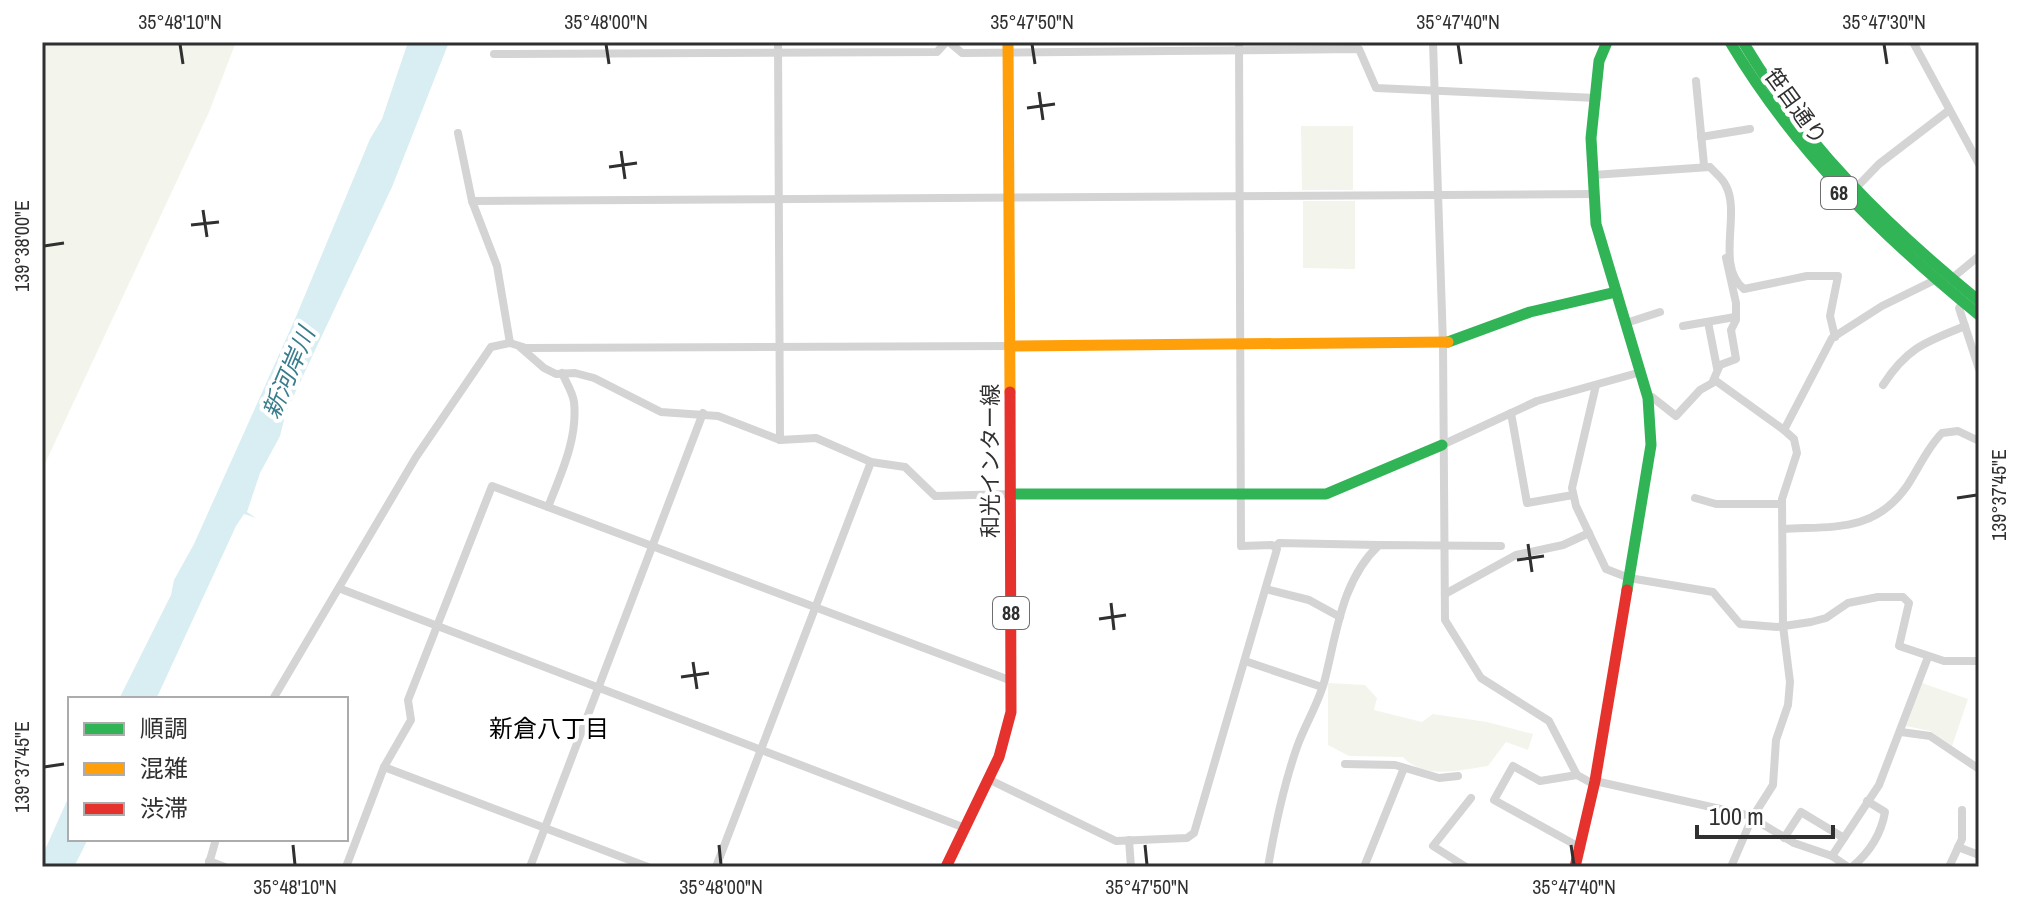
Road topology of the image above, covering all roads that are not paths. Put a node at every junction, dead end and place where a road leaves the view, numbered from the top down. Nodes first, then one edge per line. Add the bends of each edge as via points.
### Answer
1 (778, 42) edge
2 (947, 42) edge
3 (1433, 42) edge
4 (1607, 42) edge
5 (1730, 42) edge
6 (1743, 42) edge
7 (1913, 42) edge
8 (1008, 47) edge
9 (1239, 47) edge
10 (778, 52) junction
11 (494, 54) dead end
12 (1696, 81) dead end
13 (1433, 90) junction
14 (1597, 98) junction
15 (1948, 111) junction
16 (1750, 129) dead end
17 (458, 133) dead end
18 (1701, 137) junction
19 (1979, 164) edge
20 (1704, 165) junction
21 (1593, 175) junction
22 (1853, 191) junction
23 (1594, 194) junction
24 (1240, 195) junction
25 (1436, 195) junction
26 (1009, 198) junction
27 (779, 200) junction
28 (472, 201) junction
29 (1729, 234) junction
30 (1979, 256) edge
31 (1951, 279) junction
32 (1935, 280) junction
33 (1616, 292) junction
34 (1979, 301) edge
35 (1963, 303) junction
36 (1660, 312) dead end
37 (1979, 315) edge
38 (1735, 317) junction
39 (1708, 322) junction
40 (1626, 323) junction
41 (1683, 326) dead end
42 (1965, 326) junction
43 (1835, 337) junction
44 (1443, 344) junction
45 (514, 345) junction
46 (1010, 346) junction
47 (1241, 346) junction
48 (781, 347) junction
49 (1717, 368) junction
50 (1979, 369) edge
51 (1641, 372) junction
52 (562, 373) junction
53 (1713, 381) junction
54 (1596, 385) junction
55 (1883, 385) dead end
56 (1648, 398) junction
57 (703, 413) junction
58 (1511, 413) junction
59 (1784, 430) junction
60 (780, 440) junction
61 (1979, 441) edge
62 (1442, 445) junction
63 (871, 462) junction
64 (1011, 494) junction
65 (1242, 494) junction
66 (1573, 495) junction
67 (1695, 498) dead end
68 (1782, 504) junction
69 (548, 507) junction
70 (1783, 529) junction
71 (1589, 533) junction
72 (1379, 545) junction
73 (1276, 546) junction
74 (1444, 546) junction
75 (1501, 546) dead end
76 (653, 547) junction
77 (1629, 578) junction
78 (341, 589) junction
79 (1266, 589) junction
80 (1445, 594) junction
81 (815, 609) junction
82 (1340, 617) junction
83 (436, 626) junction
84 (1783, 626) junction
85 (1928, 657) junction
86 (1245, 661) junction
87 (1979, 661) edge
88 (1012, 681) junction
89 (599, 687) junction
90 (1322, 687) junction
91 (274, 697) edge
92 (1901, 732) junction
93 (762, 749) junction
94 (1345, 764) dead end
95 (384, 767) junction
96 (1404, 768) junction
97 (1979, 769) edge
98 (1577, 775) junction
99 (1458, 776) dead end
100 (988, 779) junction
101 (1595, 783) junction
102 (1471, 798) dead end
103 (1867, 801) junction
104 (1962, 810) dead end
105 (1752, 818) junction
106 (545, 828) junction
107 (965, 828) junction
108 (1784, 838) junction
109 (1844, 838) junction
110 (1129, 840) junction
111 (215, 841) edge
112 (1958, 847) junction
113 (1581, 848) junction
114 (1979, 855) edge
115 (1832, 856) junction
116 (208, 864) edge
117 (225, 867) edge
118 (346, 867) edge
119 (530, 867) edge
120 (648, 867) edge
121 (716, 867) edge
122 (946, 867) edge
123 (1131, 867) edge
124 (1268, 867) edge
125 (1364, 867) edge
126 (1466, 867) edge
127 (1575, 867) edge
128 (1731, 867) edge
129 (1850, 867) edge
130 (1949, 867) edge

1 - 10 street
2 - 8 street via 962,53
2 - 10 street via 937,52
3 - 13 street
4 - 14 street via 1599,61
5 - 32 street, 笹目通り / 68 via 1820,172 1879,233
6 - 22 street, 笹目通り / 68 via 1794,122
7 - 15 street
8 - 9 street
8 - 26 street, 和光インター線 / 88
9 - 13 street via 1359,49 1376,88
9 - 24 street
10 - 11 street
10 - 27 street
12 - 18 street
13 - 14 street
13 - 25 street
14 - 21 street
15 - 19 street
15 - 22 street
16 - 18 street
17 - 28 street
18 - 20 street
20 - 21 street
20 - 29 street via 1728,188
21 - 23 street
22 - 31 street, 笹目通り / 68
23 - 25 street
23 - 33 street via 1601,246
24 - 25 street
24 - 26 street
24 - 47 street
25 - 44 street
26 - 27 street
26 - 46 street, 和光インター線 / 88
27 - 28 street
27 - 48 street
28 - 45 street via 497,266
29 - 38 street via 1727,262
29 - 43 street via 1738,285 1744,289 1807,276 1838,276 1830,316
30 - 31 street
31 - 34 street, 笹目通り / 68
32 - 35 street, 笹目通り / 68
32 - 43 street
33 - 40 street
33 - 44 street via 1530,312
35 - 37 street, 笹目通り / 68
35 - 42 street via 1959,308
36 - 40 street
38 - 39 street
38 - 49 street via 1731,330 1736,359
39 - 41 street
39 - 49 street
40 - 51 street
42 - 50 street
42 - 55 street via 1916,346 1898,361
43 - 59 street
44 - 47 street
44 - 62 street
45 - 48 street
45 - 52 street via 544,368
45 - 78 street via 491,347 416,457
46 - 47 street
46 - 48 street
46 - 64 street, 和光インター線 / 88
47 - 65 street
48 - 60 street
49 - 53 street
51 - 54 street
51 - 56 street
52 - 57 street via 594,378 661,412
52 - 69 street via 574,401 573,426
53 - 56 street via 1676,416
53 - 59 street
54 - 58 street
54 - 66 street via 1572,479
56 - 77 street via 1651,445
57 - 60 street
57 - 76 street
58 - 62 street
58 - 66 street via 1527,503
59 - 68 street via 1794,439 1797,453
60 - 63 street via 816,438
61 - 70 street via 1958,431 1942,433 1901,494 1863,523
62 - 65 street via 1326,494
62 - 74 street
63 - 64 street via 905,467 935,496
63 - 81 street
64 - 65 street
64 - 88 street, 和光インター線 / 88
65 - 73 street via 1241,546
66 - 71 street
67 - 68 street via 1716,504
68 - 70 street
69 - 76 street
69 - 83 street via 492,486
70 - 84 street
71 - 77 street via 1606,569
71 - 80 street via 1516,555
72 - 73 street
72 - 74 street
72 - 82 street via 1358,567
73 - 79 street
74 - 75 street
74 - 80 street
76 - 81 street
76 - 89 street
77 - 84 street via 1713,592 1740,624
77 - 101 street
78 - 83 street
78 - 91 street
79 - 82 street via 1309,600
79 - 86 street
80 - 98 street via 1445,620 1469,663 1481,678 1549,721
81 - 88 street
81 - 93 street
82 - 90 street
83 - 89 street
83 - 95 street via 408,700 411,720
84 - 85 street via 1826,618 1848,603 1903,597 1909,603 1899,646
84 - 105 street via 1788,705 1776,740 1773,785
85 - 87 street
85 - 92 street
86 - 90 street
86 - 110 street via 1193,836
88 - 100 street, 和光インター線 / 88 via 1008,731
89 - 93 street
89 - 106 street
90 - 124 street via 1275,819
92 - 97 street via 1930,736
92 - 103 street
93 - 107 street
93 - 121 street
94 - 96 street
95 - 106 street
95 - 118 street
96 - 99 street via 1439,778
96 - 125 street
98 - 101 street
98 - 113 street via 1540,781 1513,766 1494,800
100 - 107 street, 和光インター線 / 88
100 - 110 street via 1116,841
101 - 105 street
101 - 113 street
102 - 126 street via 1433,846
103 - 109 street
103 - 129 street via 1885,812 1882,829 1867,855
104 - 112 street
105 - 108 street
105 - 128 street
106 - 119 street
106 - 120 street
107 - 122 street, 和光インター線 / 88
108 - 109 street via 1801,812
108 - 115 street
109 - 115 street
110 - 123 street
111 - 116 street
112 - 114 street
112 - 130 street
113 - 127 street
115 - 129 street
116 - 117 street

